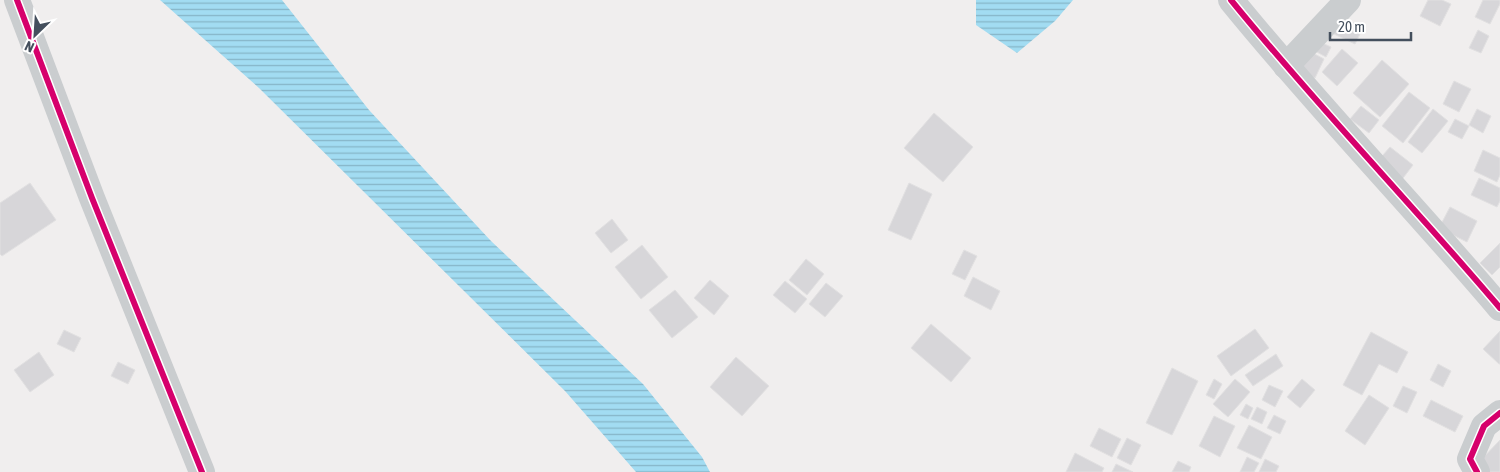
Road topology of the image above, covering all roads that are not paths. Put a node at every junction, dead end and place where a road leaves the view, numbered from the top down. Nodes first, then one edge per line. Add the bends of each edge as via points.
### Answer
1 (17, 0) edge
2 (1231, 0) edge
3 (1348, 0) edge
4 (1286, 66) junction
5 (1500, 308) edge
6 (1500, 413) edge
7 (202, 472) edge
8 (1477, 472) edge

1 - 7 street
2 - 4 street
3 - 4 street
4 - 5 street
6 - 8 street via 1484,426 1470,459

